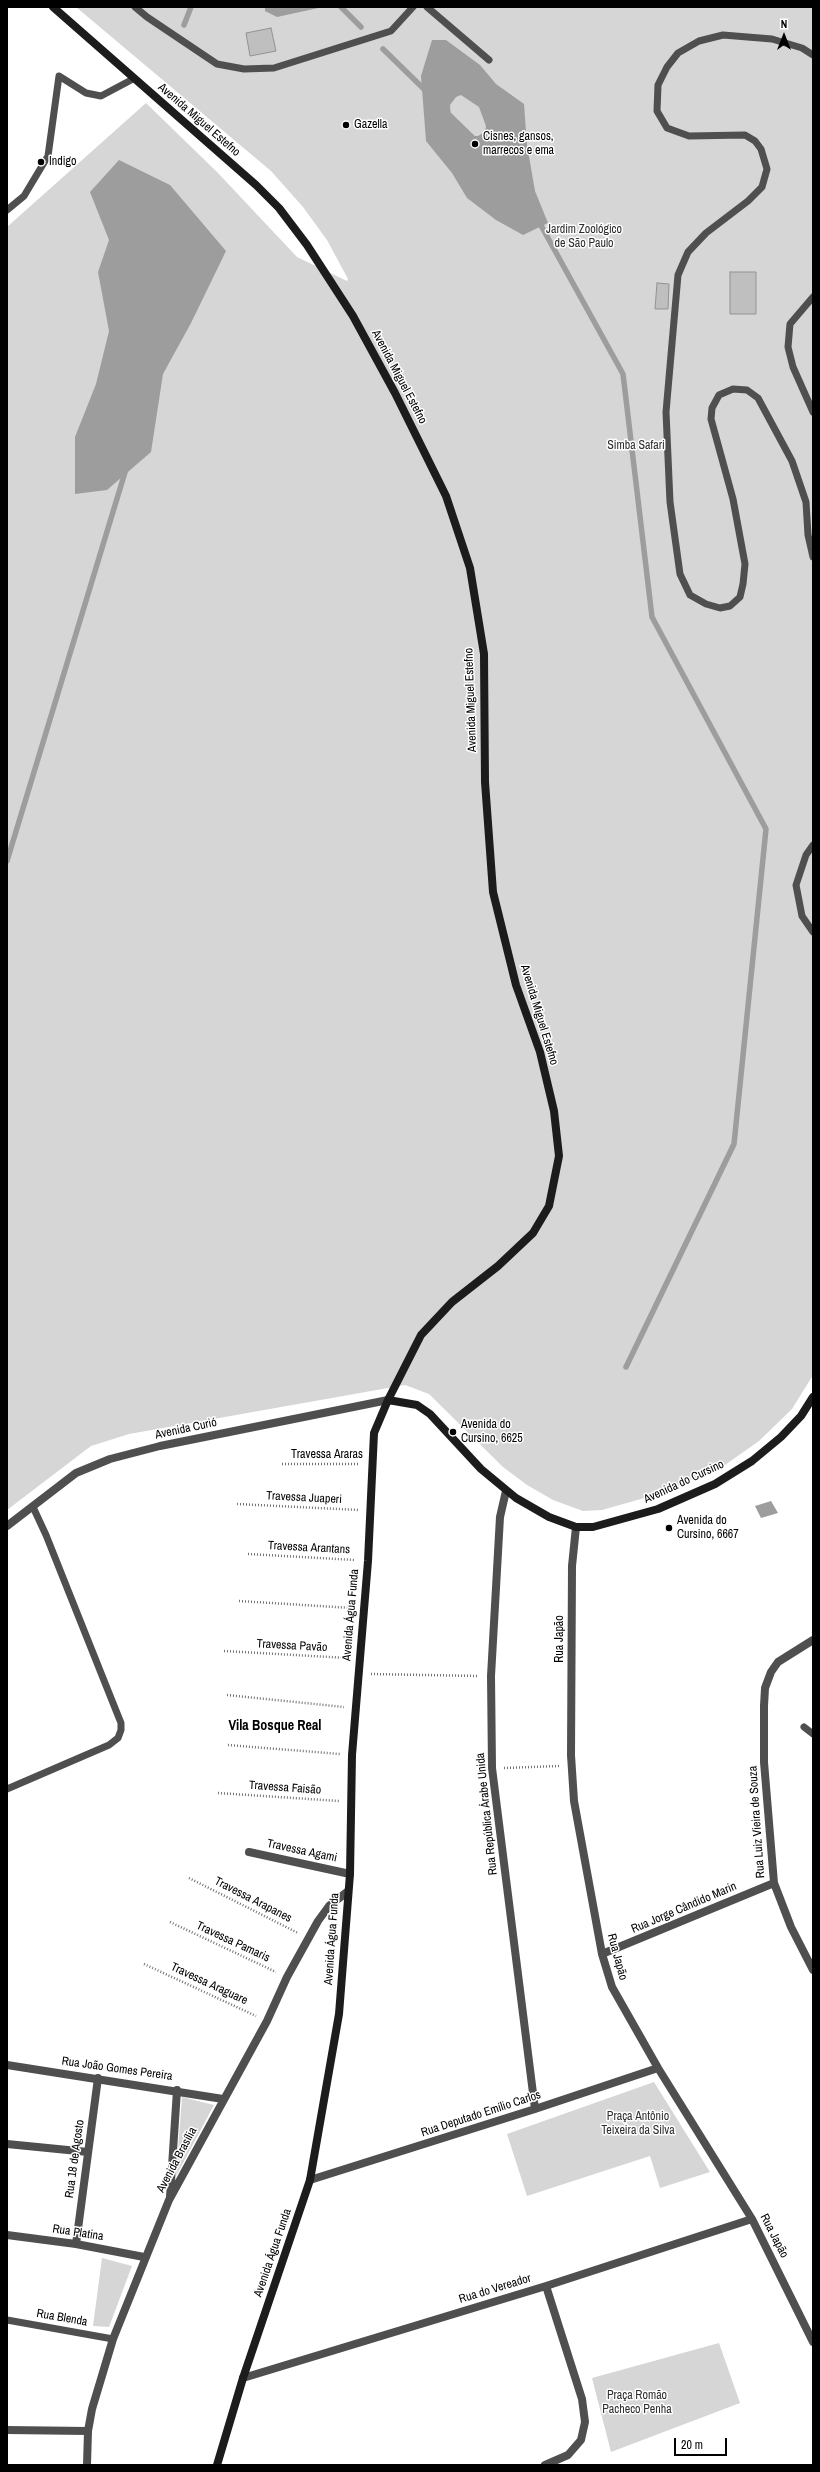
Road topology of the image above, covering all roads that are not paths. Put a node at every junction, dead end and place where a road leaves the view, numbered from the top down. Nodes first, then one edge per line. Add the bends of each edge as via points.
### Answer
1 (53, 7) edge
2 (136, 7) edge
3 (413, 7) edge
4 (427, 7) edge
5 (813, 55) edge
6 (489, 60) dead end
7 (133, 79) junction
8 (7, 210) edge
9 (813, 297) edge
10 (813, 412) edge
11 (813, 557) edge
12 (813, 845) edge
13 (813, 932) edge
14 (813, 1397) edge
15 (388, 1400) junction
16 (506, 1491) junction
17 (33, 1507) junction
18 (7, 1526) edge
19 (576, 1527) junction
20 (813, 1640) edge
21 (804, 1727) dead end
22 (813, 1734) edge
23 (7, 1789) edge
24 (249, 1852) dead end
25 (350, 1874) junction
26 (774, 1883) junction
27 (347, 1892) junction
28 (602, 1954) junction
29 (813, 1970) edge
30 (7, 2065) edge
31 (658, 2068) junction
32 (98, 2078) junction
33 (178, 2090) junction
34 (223, 2099) junction
35 (535, 2109) junction
36 (7, 2144) edge
37 (88, 2152) junction
38 (310, 2180) junction
39 (169, 2200) junction
40 (752, 2219) junction
41 (7, 2235) edge
42 (76, 2244) junction
43 (144, 2257) junction
44 (546, 2286) junction
45 (7, 2320) edge
46 (113, 2339) junction
47 (813, 2342) edge
48 (243, 2378) junction
49 (7, 2430) edge
50 (88, 2431) junction
51 (87, 2465) edge
52 (217, 2465) edge
53 (545, 2465) edge

1 - 7 main road, Avenida Miguel Estefno
2 - 3 lane via 217,64 244,69 274,68 391,31
4 - 6 lane
5 - 11 lane via 802,48 772,39 723,35 699,41 678,53 667,67 658,85 657,111 667,128 689,136 745,135 755,141 761,149 767,168 762,186 748,201 706,233 688,252 678,275 666,412 670,502 680,574 690,595 706,604 720,608 730,606 740,597 745,564 733,499 711,419 712,408 719,395 733,389 747,390 758,398 792,461 806,502 808,535
7 - 8 lane via 101,96 86,93 59,76 48,156 24,196
7 - 15 main road, Avenida Miguel Estefno via 256,185 279,208 307,245 353,316 395,393 446,496 470,568 484,654 485,782 493,892 516,985 540,1052 554,1111 559,1156 549,1206 533,1233 498,1266 452,1302 421,1335
9 - 10 lane via 790,324 788,347 793,367
12 - 13 lane via 806,855 796,885 802,916
14 - 19 main road, Avenida do Cursino via 801,1416 781,1437 752,1461 715,1484 658,1509 593,1527
15 - 16 main road, Avenida do Cursino via 417,1405 430,1414 481,1469
15 - 17 street, Avenida Curió via 160,1446 110,1459 76,1473
15 - 25 main road, Avenida Água Funda via 374,1433 368,1561 352,1755
16 - 19 main road, Avenida do Cursino via 549,1517
16 - 35 street, Rua República Árabe Unida via 500,1517 491,1676 492,1768
17 - 18 street, Avenida Curió
17 - 23 lane via 108,1688 121,1723 121,1730 118,1738 109,1745
19 - 28 street, Rua Japão via 572,1566 574,1801
20 - 26 street, Rua Luiz Vieira de Souza via 778,1662 770,1672 765,1688 764,1762
21 - 22 lane
24 - 25 street, Travessa Agami
25 - 27 main road, Avenida Água Funda
26 - 28 street, Rua Jorge Cândido Marin
26 - 29 street, Rua Luiz Vieira de Souza via 791,1927
27 - 34 street, Avenida Brasília via 329,1906 318,1922
27 - 38 main road, Avenida Água Funda via 339,2014
28 - 31 street, Rua Japão via 612,1987
30 - 32 street, Rua João Gomes Pereira
31 - 35 street, Rua Deputado Emílio Carlos
31 - 40 street, Rua Japão
32 - 33 street, Rua João Gomes Pereira
32 - 37 street, Rua 18 de Agosto
33 - 34 street, Rua João Gomes Pereira
33 - 39 street
34 - 39 street, Avenida Brasília
35 - 38 street, Rua Deputado Emílio Carlos
36 - 37 street
37 - 42 street, Rua 18 de Agosto
38 - 48 main road, Avenida Água Funda
39 - 43 street, Avenida Brasília
40 - 44 street, Rua do Vereador
40 - 47 street, Rua Japão
41 - 42 street, Rua Platina
42 - 43 street, Rua Platina
43 - 46 street, Avenida Brasília
44 - 48 street, Rua do Vereador
44 - 53 street via 582,2399 585,2422 581,2440 568,2455
45 - 46 lane, Rua Blenda
46 - 50 street, Avenida Brasília
48 - 52 main road, Avenida Água Funda
49 - 50 street
50 - 51 street, Avenida Brasília

